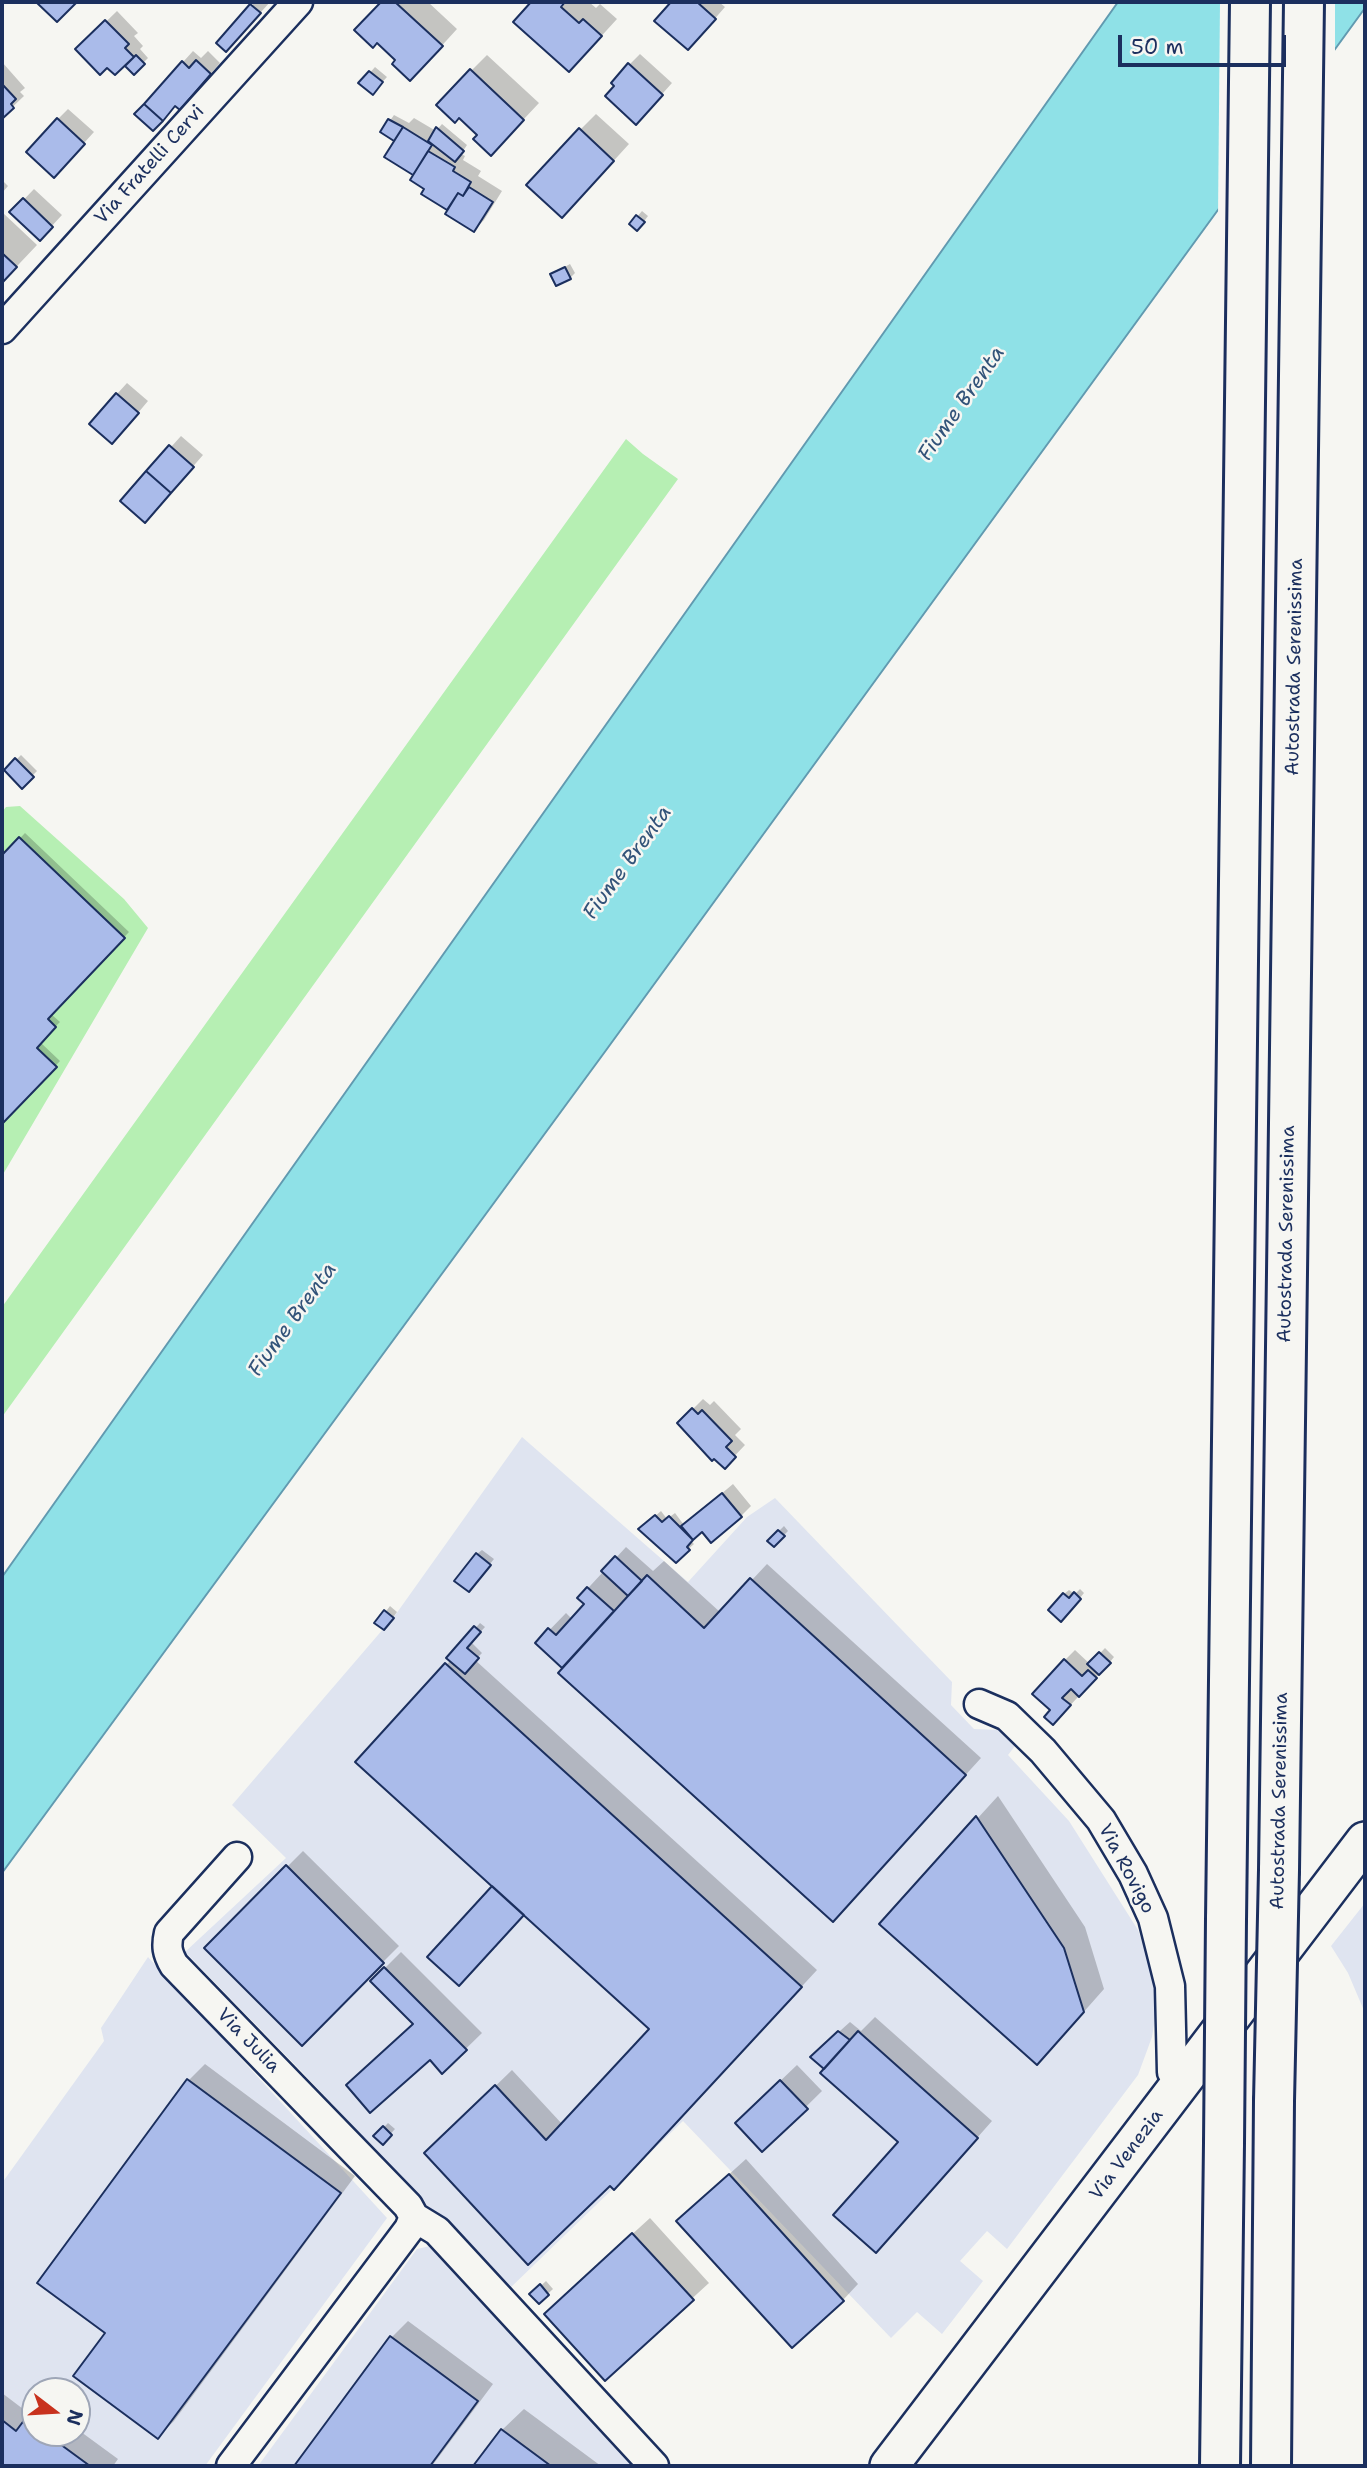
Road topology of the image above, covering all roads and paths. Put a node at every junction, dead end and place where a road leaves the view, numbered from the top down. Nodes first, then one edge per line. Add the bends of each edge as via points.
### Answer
1 (1250, 2) edge
2 (1304, 2) edge
3 (294, 3) edge
4 (2, 329) edge
5 (979, 1704) dead end
6 (1365, 1842) edge
7 (237, 1857) dead end
8 (1183, 2080) junction
9 (414, 2217) junction
10 (231, 2466) edge
11 (654, 2466) edge
12 (889, 2466) edge
13 (1220, 2466) edge
14 (1271, 2466) edge

1 - 13 highway, bridge
2 - 14 highway, Autostrada Serenissima, bridge
3 - 4 street, Via Fratelli Cervi
5 - 8 street, Via Rovigo via 1007,1716 1043,1751 1101,1821 1133,1874 1153,1918 1170,1986 1172,2072
6 - 8 main road, Via Venezia
7 - 9 street, Via Julia via 169,1933 168,1955
8 - 12 main road, Via Venezia
9 - 10 street
9 - 11 street, Via Julia via 437,2231

